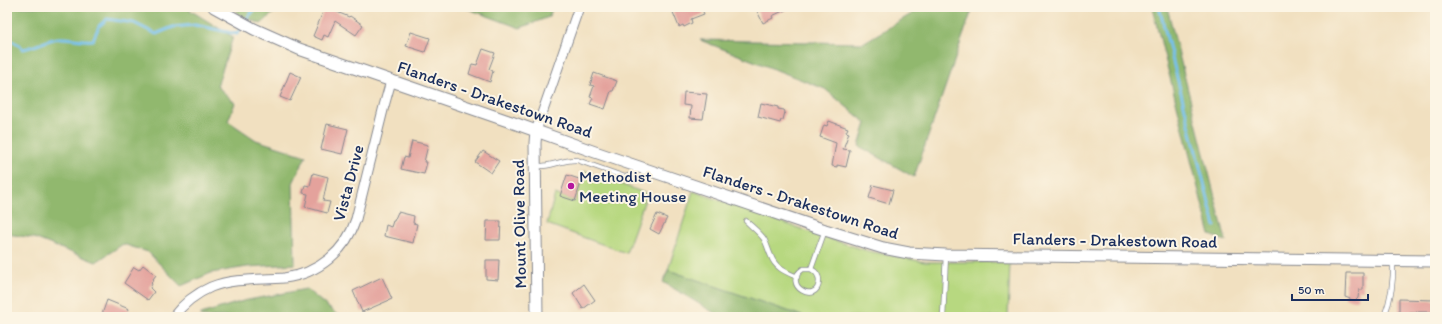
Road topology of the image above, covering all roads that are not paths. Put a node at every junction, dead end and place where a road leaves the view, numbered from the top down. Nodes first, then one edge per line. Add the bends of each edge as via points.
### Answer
1 (214, 7) edge
2 (579, 7) edge
3 (391, 81) junction
4 (536, 131) junction
5 (535, 166) junction
6 (638, 167) junction
7 (746, 221) dead end
8 (825, 230) junction
9 (946, 255) junction
10 (1393, 261) junction
11 (1435, 261) edge
12 (810, 269) junction
13 (796, 277) junction
14 (173, 317) edge
15 (537, 317) edge
16 (943, 317) edge
17 (1384, 317) edge

1 - 3 street, Flanders - Drakestown Road via 254,29 299,49
2 - 4 street
3 - 4 street, Flanders - Drakestown Road
3 - 14 street, Vista Drive via 356,219 350,236 336,253 317,267 298,274 230,282 211,287 194,296
4 - 5 street, Mount Olive Road
4 - 6 street, Flanders - Drakestown Road
5 - 6 lane via 541,167 570,159 625,177 632,176
5 - 15 street, Mount Olive Road
6 - 8 street, Flanders - Drakestown Road
7 - 13 lane via 764,240 776,266
8 - 9 street, Flanders - Drakestown Road via 883,248 909,253
8 - 12 lane
9 - 10 street, Flanders - Drakestown Road
9 - 16 lane
10 - 11 street, Flanders - Drakestown Road
10 - 17 lane via 1394,274
12 - 13 lane via 803,269
12 - 13 lane via 816,273 819,280 814,291 801,291 796,284

